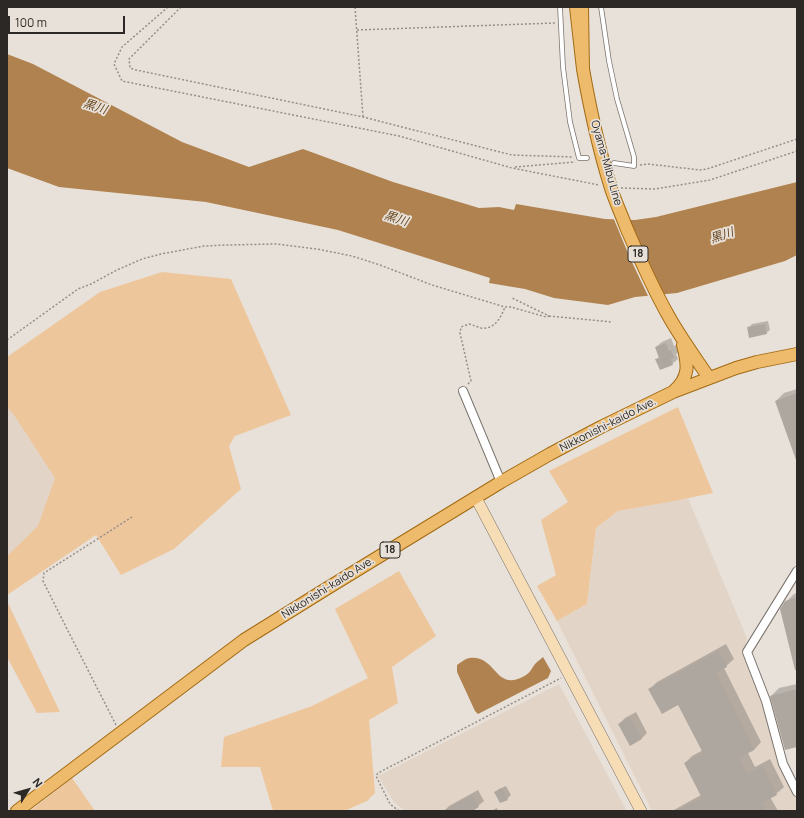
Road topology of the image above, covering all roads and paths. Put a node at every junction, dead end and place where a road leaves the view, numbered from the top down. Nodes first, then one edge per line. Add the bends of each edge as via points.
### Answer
1 (168, 7) edge
2 (181, 7) edge
3 (355, 7) edge
4 (560, 7) edge
5 (576, 7) edge
6 (582, 7) edge
7 (601, 7) edge
8 (560, 23) junction
9 (357, 30) junction
10 (583, 70) junction
11 (363, 117) junction
12 (797, 139) edge
13 (797, 151) edge
14 (579, 158) junction
15 (587, 158) dead end
16 (614, 163) dead end
17 (634, 166) junction
18 (512, 168) junction
19 (611, 189) junction
20 (512, 298) dead end
21 (505, 306) junction
22 (549, 316) junction
23 (612, 322) dead end
24 (680, 336) junction
25 (7, 340) edge
26 (797, 354) edge
27 (710, 378) junction
28 (463, 391) joint
29 (673, 392) junction
30 (501, 482) junction
31 (476, 498) junction
32 (132, 517) dead end
33 (797, 571) edge
34 (568, 674) junction
35 (120, 733) junction
36 (797, 792) edge
37 (17, 811) edge
38 (399, 811) edge
39 (641, 811) edge

1 - 18 path via 122,47 114,64 122,81 399,136
2 - 11 path via 129,59 130,68
3 - 9 path
4 - 8 lane
5 - 10 main road, Oyama-Mibu Line / 18
6 - 10 main road, Oyama-Mibu Line / 18
7 - 17 lane via 616,99 634,157
8 - 9 path
8 - 14 lane via 570,122
9 - 11 path
10 - 19 main road, Oyama-Mibu Line / 18 via 594,127
11 - 14 path via 512,155
12 - 17 path via 707,169 648,164
13 - 19 path via 698,183 655,189
14 - 15 lane
14 - 18 path via 575,162
16 - 17 lane
18 - 19 path
19 - 24 main road, Oyama-Mibu Line / 18 via 639,256
20 - 22 path
21 - 22 path
21 - 25 path via 352,256 276,244 227,244 204,246 142,259 78,289
21 - 28 path via 502,315 493,326 482,328 469,324 461,327 460,333 471,381
22 - 23 path
24 - 27 main road, Oyama-Mibu Line / 18
24 - 29 main road via 688,365 683,381
26 - 27 main road, Nikkonishi-kaido Ave. / 18 via 757,362
27 - 29 main road, Nikkonishi-kaido Ave. / 18
28 - 30 street
29 - 30 main road, Nikkonishi-kaido Ave. / 18 via 601,427
30 - 31 main road, Nikkonishi-kaido Ave. / 18
31 - 34 street
31 - 35 main road, Nikkonishi-kaido Ave. / 18 via 244,640
32 - 35 path via 44,573 43,581
33 - 36 street via 747,652 766,701 783,764
34 - 38 path via 378,773 376,776 390,804
34 - 39 street
35 - 37 main road, Nikkonishi-kaido Ave. / 18

